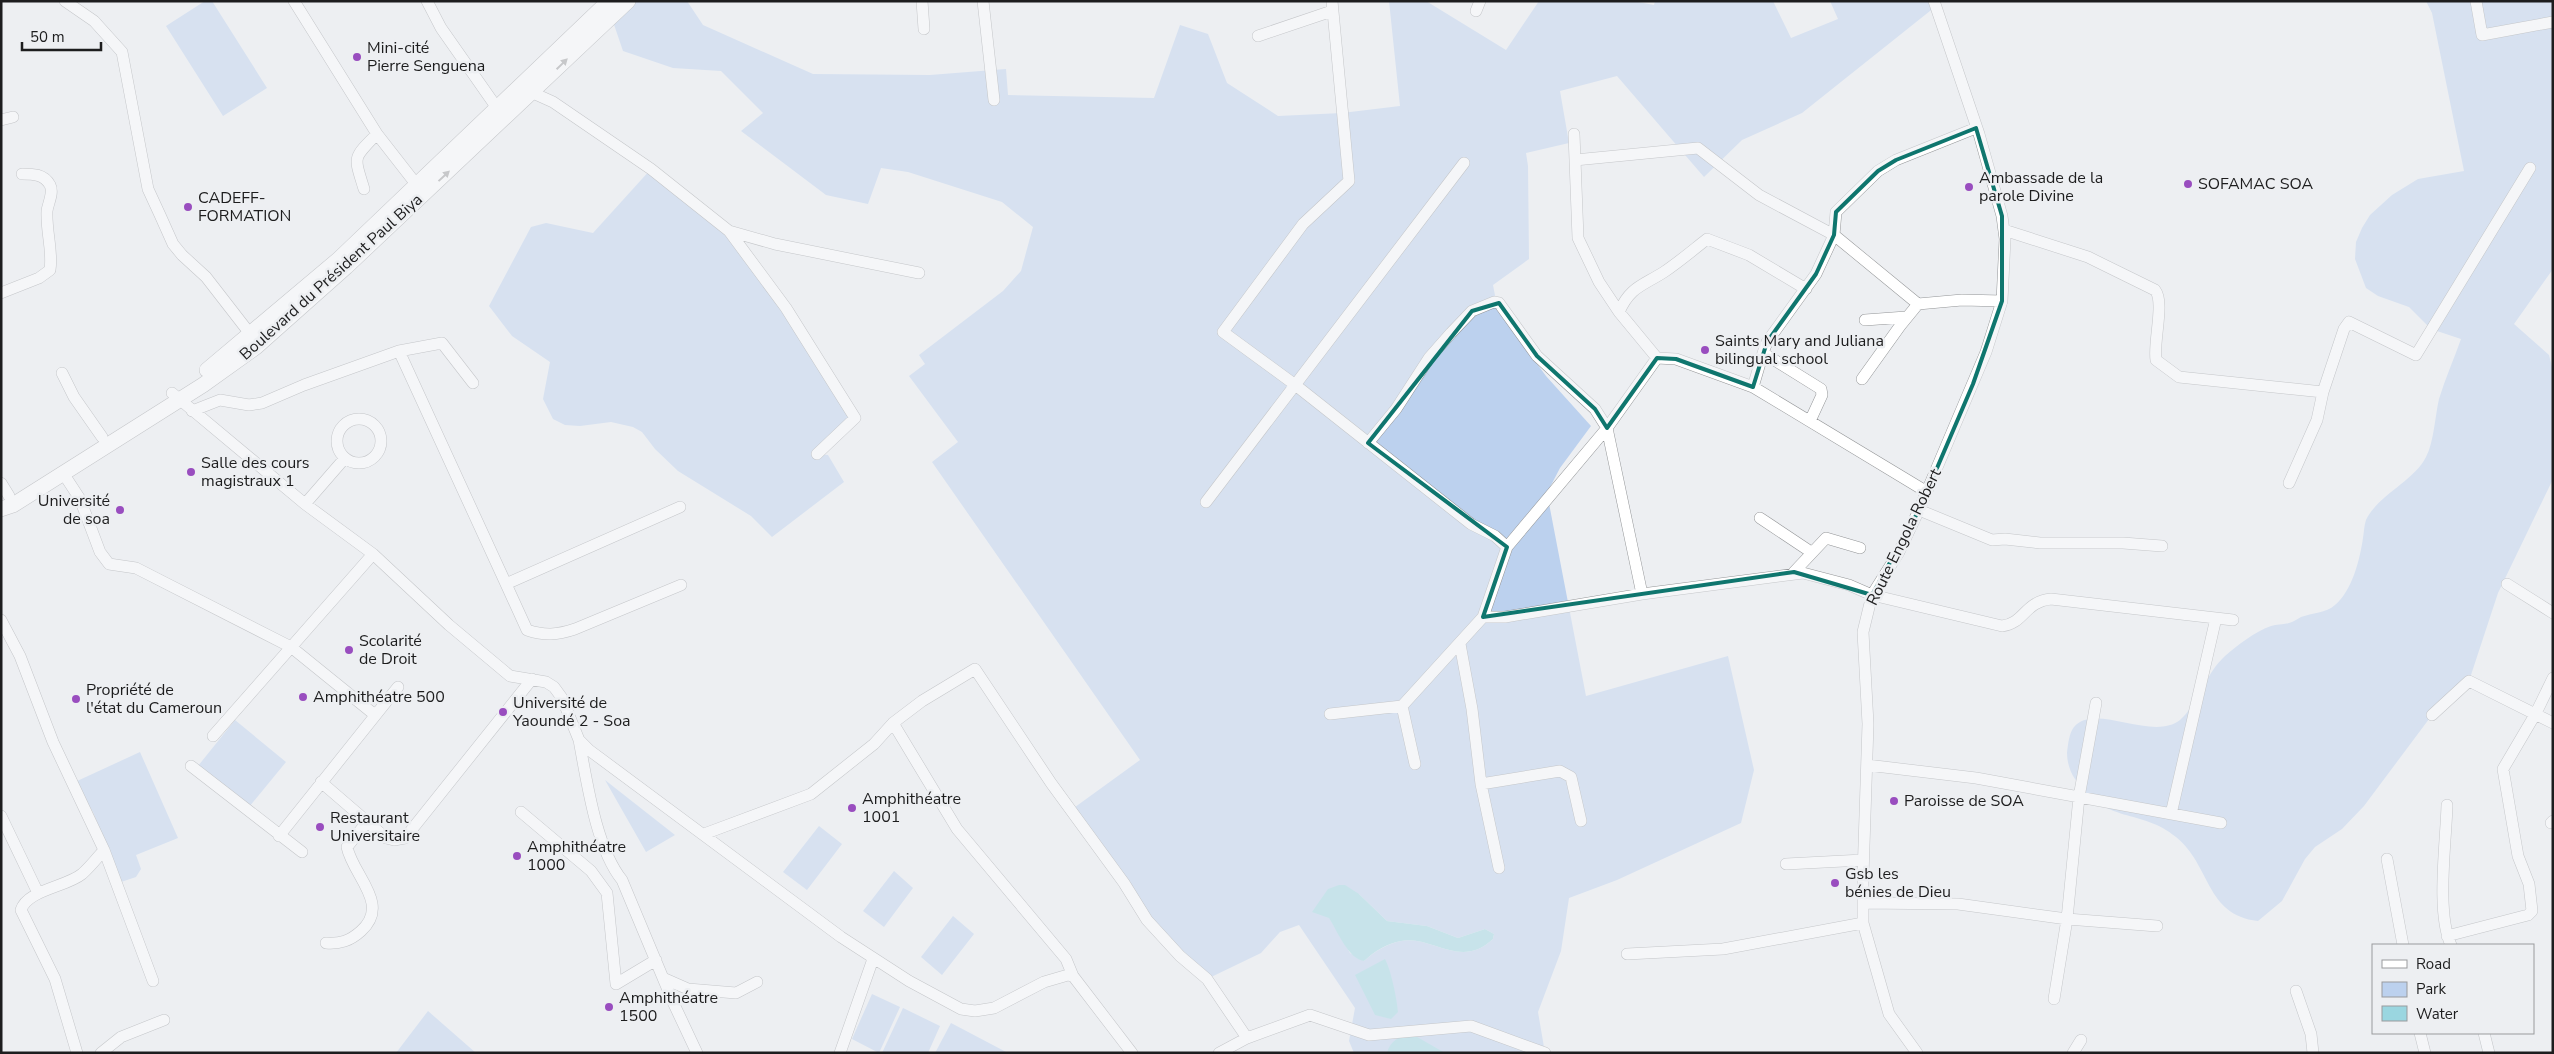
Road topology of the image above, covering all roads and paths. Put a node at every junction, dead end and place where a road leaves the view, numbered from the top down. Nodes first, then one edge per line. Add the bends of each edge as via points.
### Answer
1 (65, 1) edge
2 (294, 1) edge
3 (427, 1) edge
4 (609, 1) edge
5 (628, 1) edge
6 (922, 1) edge
7 (983, 1) edge
8 (1934, 1) edge
9 (2476, 1) edge
10 (1332, 6) edge
11 (2553, 22) edge
12 (924, 29) dead end
13 (1258, 36) dead end
14 (533, 93) junction
15 (994, 100) dead end
16 (497, 108) junction
17 (14, 117) dead end
18 (1, 120) edge
19 (1976, 128) junction
20 (377, 134) junction
21 (1574, 134) dead end
22 (1575, 160) junction
23 (1464, 163) dead end
24 (2530, 168) dead end
25 (22, 174) dead end
26 (416, 184) junction
27 (364, 189) dead end
28 (2004, 230) junction
29 (729, 231) junction
30 (1834, 235) junction
31 (919, 273) dead end
32 (1806, 289) junction
33 (1, 293) edge
34 (2002, 301) junction
35 (1918, 304) junction
36 (1619, 312) junction
37 (1906, 317) junction
38 (1865, 320) dead end
39 (251, 335) junction
40 (399, 350) junction
41 (1763, 353) junction
42 (1657, 358) junction
43 (62, 373) dead end
44 (1862, 379) dead end
45 (473, 383) dead end
46 (1294, 384) junction
47 (1753, 387) junction
48 (2324, 392) junction
49 (176, 397) junction
50 (192, 411) junction
51 (1810, 421) junction
52 (1607, 428) junction
53 (102, 436) junction
54 (1368, 443) junction
55 (817, 454) dead end
56 (345, 458) dead end
57 (63, 473) junction
58 (2289, 483) dead end
59 (1927, 492) junction
60 (3, 497) edge
61 (1206, 502) dead end
62 (305, 504) junction
63 (680, 507) dead end
64 (1920, 510) junction
65 (1760, 518) dead end
66 (2162, 546) dead end
67 (1507, 547) junction
68 (1860, 548) dead end
69 (1812, 552) junction
70 (373, 554) junction
71 (1794, 572) junction
72 (506, 584) junction
73 (2507, 584) dead end
74 (682, 585) dead end
75 (1642, 594) junction
76 (1872, 595) junction
77 (2553, 613) edge
78 (1483, 617) junction
79 (2216, 618) junction
80 (1, 620) edge
81 (2233, 620) dead end
82 (1460, 644) junction
83 (291, 647) junction
84 (2553, 678) edge
85 (532, 680) junction
86 (398, 687) dead end
87 (2096, 703) dead end
88 (1402, 706) junction
89 (2536, 713) junction
90 (1330, 714) dead end
91 (375, 715) junction
92 (2432, 715) dead end
93 (894, 723) junction
94 (2553, 723) edge
95 (213, 736) dead end
96 (579, 740) junction
97 (1415, 764) dead end
98 (1867, 765) junction
99 (191, 766) dead end
100 (321, 782) junction
101 (1481, 784) junction
102 (2079, 797) junction
103 (2448, 805) dead end
104 (521, 812) dead end
105 (2172, 814) junction
106 (1, 816) edge
107 (1581, 821) dead end
108 (367, 822) junction
109 (2221, 823) dead end
110 (704, 834) junction
111 (279, 836) junction
112 (104, 850) junction
113 (302, 852) dead end
114 (2387, 859) dead end
115 (1863, 860) junction
116 (1786, 864) dead end
117 (1499, 868) dead end
118 (38, 893) junction
119 (1863, 903) junction
120 (2067, 919) junction
121 (1863, 923) junction
122 (2156, 926) dead end
123 (2449, 941) edge
124 (326, 944) dead end
125 (2403, 944) edge
126 (1627, 954) dead end
127 (873, 959) junction
128 (656, 960) junction
129 (1073, 976) junction
130 (663, 978) junction
131 (153, 981) dead end
132 (757, 982) dead end
133 (2296, 991) dead end
134 (2054, 1000) dead end
135 (164, 1020) dead end
136 (2420, 1034) edge
137 (2484, 1034) edge
138 (1247, 1038) junction
139 (2081, 1040) dead end
140 (77, 1053) edge
141 (101, 1053) edge
142 (697, 1053) edge
143 (840, 1053) edge
144 (1132, 1053) edge
145 (1219, 1053) edge
146 (1545, 1053) edge
147 (1917, 1053) edge
148 (2073, 1053) edge
149 (2313, 1053) edge
150 (2425, 1053) edge
151 (2489, 1053) edge

1 - 39 street via 94,21 122,52 148,189 173,244 206,277
2 - 20 street
3 - 16 street via 441,28
4 - 16 main road, Boulevard du Président Paul Biya
14 -> 5 main road, Boulevard du Président Paul Biya
6 - 12 street
7 - 15 street
8 - 19 street, Route Engola Robert
9 - 11 street via 2482,34
10 - 13 street
10 - 46 street via 1349,181 1303,224 1223,332
14 - 29 street via 553,102 651,168
49 -> 14 main road, Boulevard du Président Paul Biya via 256,347
16 - 26 main road, Boulevard du Président Paul Biya
17 - 18 street
19 - 28 street, Route Engola Robert
19 - 30 street via 1896,160 1878,172 1836,212
20 - 26 street
20 - 27 street via 359,152 356,161
21 - 22 street
22 - 30 street via 1698,148 1759,195
22 - 36 street via 1578,238 1599,282
23 - 46 street
24 - 48 street via 2416,355 2349,322
25 - 33 street via 44,178 51,186 47,208 47,235 52,258 50,270 39,278
26 - 39 main road, Boulevard du Président Paul Biya via 339,258
28 - 34 street, Route Engola Robert
28 - 48 street via 2088,257 2154,290 2159,300 2156,360 2179,377
29 - 31 street via 775,244
29 - 55 street via 786,308 855,418
30 - 32 street
30 - 35 street
32 - 36 street via 1749,255 1707,238 1663,272 1636,287
32 - 41 street via 1767,342
34 - 35 street
34 - 59 street, Route Engola Robert via 1986,352
35 - 37 street
36 - 42 street
37 - 38 street
37 - 44 street
39 - 49 main road, Boulevard du Président Paul Biya
40 - 45 street via 442,343
40 - 50 street via 262,403 249,405 220,400
40 - 72 street
41 - 47 street
41 - 51 street via 1821,389 1822,395
42 - 47 street via 1676,359
42 - 52 street
43 - 53 street via 74,397
46 - 54 street
46 - 61 street
47 - 51 street
48 - 58 street via 2317,420
49 - 50 street
49 - 53 main road, Boulevard du Président Paul Biya
49 - 57 main road, Boulevard du Président Paul Biya
50 - 62 street
51 - 59 street
52 - 54 street via 1595,409 1537,356 1498,303 1494,302 1472,310 1451,333 1429,358 1396,409
52 - 67 street
52 - 75 street
53 - 60 main road, Boulevard du Président Paul Biya
54 - 67 street via 1472,524 1495,536
56 - 62 street
57 - 60 main road, Boulevard du Président Paul Biya via 13,505
57 - 83 street via 80,499 100,552 109,564 136,568
59 - 64 street, Route Engola Robert
62 - 70 street
63 - 72 street
64 - 66 street via 1992,540
64 - 76 street, Route Engola Robert
65 - 69 street
67 - 78 street
68 - 69 street via 1826,538
69 - 71 street
70 - 83 street
70 - 85 street via 510,676
71 - 75 street
71 - 76 street via 1849,585
72 - 74 street via 527,630 542,635 557,635 575,629
73 - 77 street
75 - 78 street via 1505,617
76 - 79 street via 2002,626 2014,623 2033,603 2051,599
76 - 98 street, Route Engola Robert via 1862,645 1868,724
78 - 82 street
79 - 81 street
79 - 105 street
80 - 112 street via 20,656 53,742
82 - 88 street
82 - 101 street
83 - 91 street
83 - 95 street
84 - 89 street
85 - 96 street via 554,687 562,698
85 - 108 street via 404,838 386,838
86 - 91 street
87 - 102 street
88 - 90 street
88 - 97 street
89 - 92 street via 2469,681
89 - 94 street
89 - 123 street via 2503,769 2518,856 2529,884 2532,911
91 - 100 street
93 - 110 street via 874,744 811,794
93 - 129 street via 957,829 1066,959
93 - 138 street via 922,701 976,669 1147,920 1206,979
96 - 110 street
96 - 128 street via 590,797 612,868 622,880
98 - 102 street via 1976,778
98 - 115 street, Route Engola Robert
99 - 111 street
100 - 108 street
100 - 111 street
101 - 107 street via 1560,771 1571,777
101 - 117 street
102 - 105 street
102 - 120 street
103 - 123 street via 2442,897
104 - 128 street via 591,871 607,894 616,984
105 - 109 street
106 - 118 street
108 - 124 street via 347,847 372,898 373,909 368,924 349,940
110 - 127 street
111 - 113 street
112 - 118 street via 82,874
112 - 131 street
114 - 125 street
115 - 116 street
115 - 119 street, Route Engola Robert
118 - 140 street via 22,906 21,914 55,979
119 - 120 street via 1958,904
119 - 121 street, Route Engola Robert
120 - 122 street
120 - 134 street
121 - 126 street via 1723,949
121 - 147 street, Route Engola Robert via 1889,1014
127 - 129 street via 942,1000 961,1009 975,1011 994,1008 1044,982
127 - 143 street
128 - 130 street
129 - 144 street
130 - 132 street via 688,989 736,993
130 - 142 street
133 - 149 street via 2311,1034
135 - 141 street via 121,1036
136 - 150 street
137 - 151 street
138 - 145 street
138 - 146 street via 1310,1015 1369,1035 1471,1026
139 - 148 street

